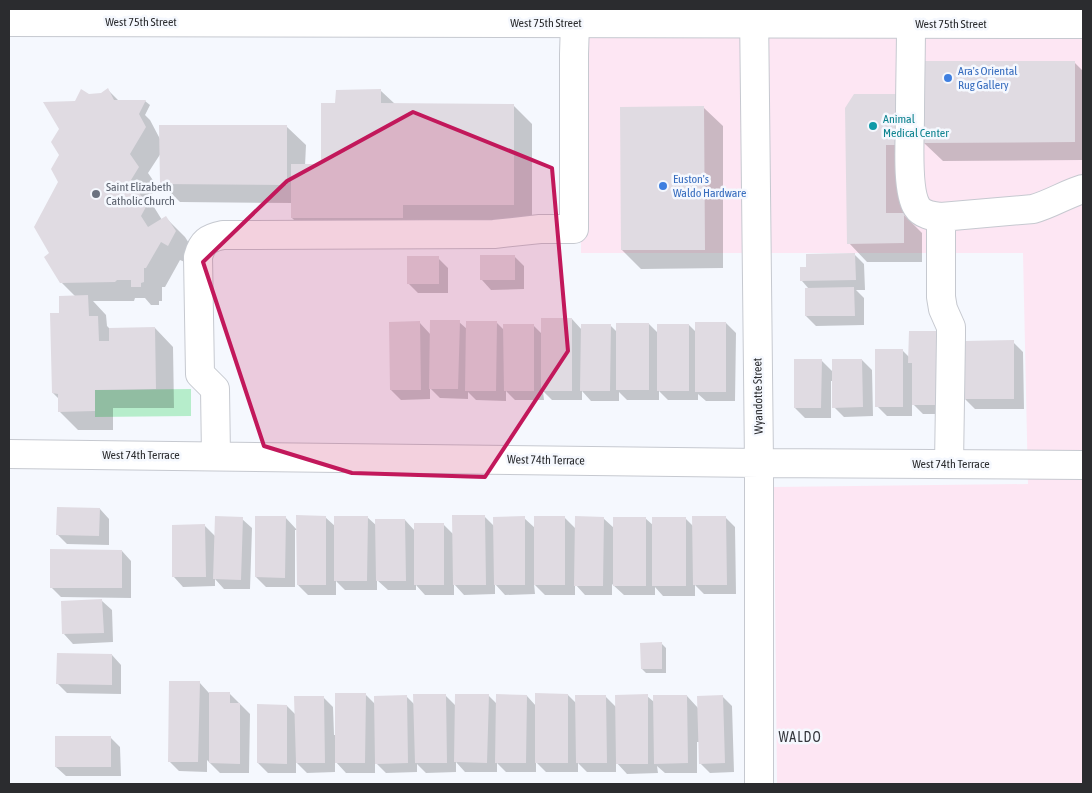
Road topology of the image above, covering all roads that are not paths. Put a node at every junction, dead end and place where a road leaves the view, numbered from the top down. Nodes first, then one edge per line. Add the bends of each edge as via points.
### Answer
1 (373, 16) edge
2 (754, 16) edge
3 (900, 19) edge
4 (9, 22) edge
5 (575, 23) junction
6 (1083, 24) edge
7 (1083, 189) edge
8 (941, 217) junction
9 (9, 454) edge
10 (216, 456) junction
11 (759, 463) junction
12 (949, 464) junction
13 (1083, 465) edge
14 (759, 784) edge

1 - 4 street, West 75th Street
1 - 5 street, West 75th Street
2 - 3 street, West 75th Street
2 - 5 street, West 75th Street
2 - 11 street, Wyandotte Street
3 - 6 street, West 75th Street
3 - 8 street via 912,197 924,213
5 - 10 street via 574,229 494,234 222,235 213,237 200,248 200,374 216,389
7 - 8 street via 1033,208
8 - 12 street via 941,297 951,327
9 - 10 street, West 74th Terrace
10 - 11 street, West 74th Terrace
11 - 12 street, West 74th Terrace
11 - 14 street, Wyandotte Street
12 - 13 street, West 74th Terrace

